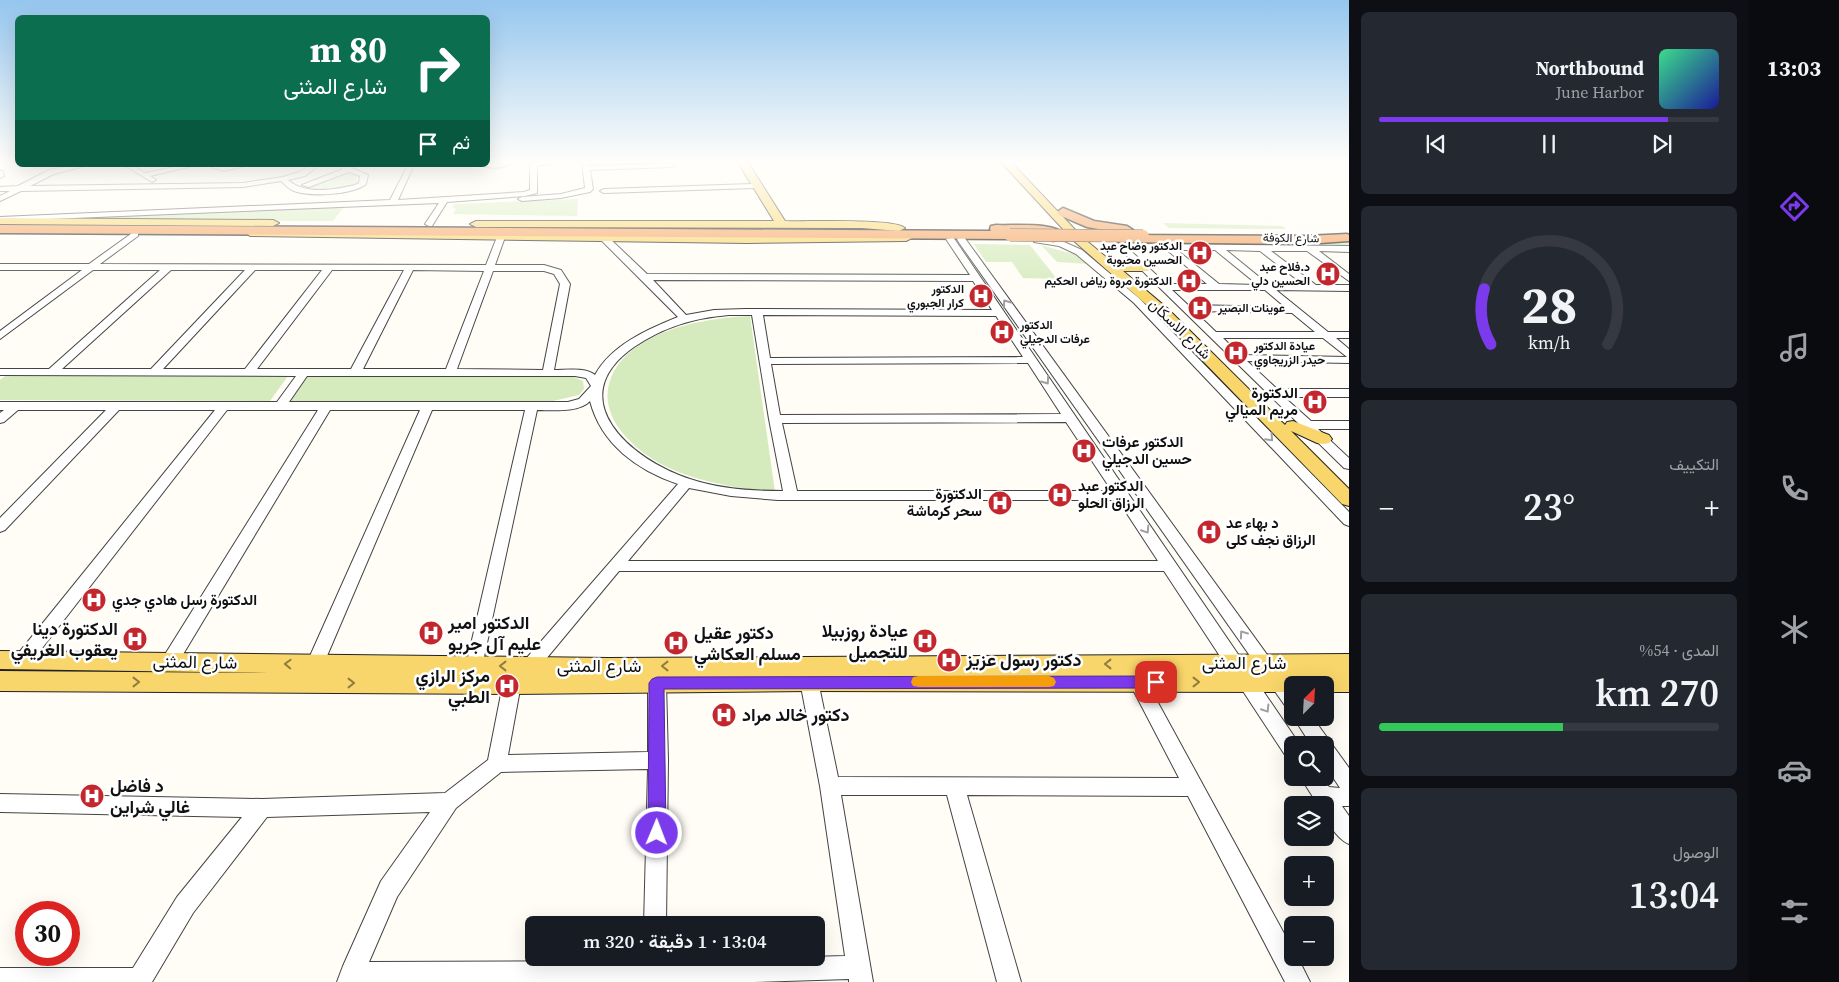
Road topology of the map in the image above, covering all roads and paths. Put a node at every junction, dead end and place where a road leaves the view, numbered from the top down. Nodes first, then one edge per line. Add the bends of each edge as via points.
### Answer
1 (297, 207) edge
2 (441, 207) edge
3 (765, 207) edge
4 (768, 207) edge
5 (1053, 207) edge
6 (1057, 212) junction
7 (74, 218) junction
8 (249, 223) junction
9 (429, 224) junction
10 (1, 225) edge
11 (778, 225) junction
12 (550, 228) junction
13 (570, 228) junction
14 (224, 230) junction
15 (46, 231) junction
16 (853, 233) junction
17 (903, 233) junction
18 (1137, 233) junction
19 (135, 234) junction
20 (712, 234) junction
21 (951, 235) junction
22 (501, 237) junction
23 (526, 237) junction
24 (604, 238) junction
25 (693, 239) junction
26 (1080, 239) junction
27 (1112, 239) junction
28 (1347, 239) edge
29 (1037, 240) junction
30 (1166, 243) junction
31 (1184, 247) joint
32 (1218, 248) junction
33 (1262, 248) junction
34 (1310, 249) junction
35 (0, 267) edge
36 (14, 267) junction
37 (91, 268) junction
38 (168, 268) junction
39 (252, 268) junction
40 (329, 268) junction
41 (410, 268) junction
42 (488, 268) junction
43 (1125, 268) junction
44 (1144, 268) junction
45 (0, 276) edge
46 (645, 277) junction
47 (976, 278) junction
48 (1349, 278) edge
49 (1216, 287) junction
50 (1264, 287) junction
51 (1314, 288) junction
52 (1349, 288) edge
53 (1166, 302) junction
54 (1294, 310) junction
55 (757, 312) junction
56 (1000, 313) junction
57 (684, 318) junction
58 (1215, 335) junction
59 (1326, 335) junction
60 (1349, 335) edge
61 (0, 336) edge
62 (1026, 343) junction
63 (1190, 346) junction
64 (1349, 354) edge
65 (1239, 358) junction
66 (1031, 360) junction
67 (1349, 360) edge
68 (765, 361) junction
69 (1, 372) edge
70 (52, 372) junction
71 (154, 372) junction
72 (248, 372) junction
73 (304, 372) junction
74 (355, 373) junction
75 (450, 373) junction
76 (548, 373) junction
77 (597, 387) junction
78 (1276, 393) junction
79 (1349, 393) edge
80 (0, 406) edge
81 (16, 406) junction
82 (116, 406) junction
83 (224, 406) junction
84 (281, 406) junction
85 (326, 406) junction
86 (428, 406) junction
87 (532, 406) junction
88 (1071, 418) junction
89 (0, 419) edge
90 (775, 419) junction
91 (1301, 425) junction
92 (1349, 425) edge
93 (1323, 439) joint
94 (1347, 461) edge
95 (1303, 473) junction
96 (686, 483) junction
97 (1346, 491) edge
98 (791, 495) junction
99 (1123, 496) junction
100 (1349, 521) edge
101 (0, 528) edge
102 (614, 566) junction
103 (1169, 566) junction
104 (12, 660) edge
105 (111, 661) junction
106 (170, 661) junction
107 (1349, 663) edge
108 (1264, 664) junction
109 (315, 665) junction
110 (474, 666) junction
111 (530, 666) junction
112 (67, 672) junction
113 (1241, 672) junction
114 (578, 675) junction
115 (609, 675) junction
116 (0, 681) edge
117 (809, 681) junction
118 (97, 682) junction
119 (1138, 682) junction
120 (1279, 682) junction
121 (1349, 682) edge
122 (657, 683) junction
123 (512, 684) junction
124 (1284, 690) edge
125 (1284, 737) edge
126 (658, 760) junction
127 (1334, 762) edge
128 (497, 764) junction
129 (1349, 784) edge
130 (830, 786) junction
131 (954, 786) junction
132 (1317, 786) edge
133 (1194, 787) junction
134 (1324, 796) edge
135 (1334, 796) edge
136 (1349, 797) edge
137 (449, 802) junction
138 (0, 803) edge
139 (262, 808) junction
140 (1334, 811) edge
141 (1349, 834) edge
142 (655, 916) edge
143 (632, 966) edge
144 (676, 966) edge
145 (860, 975) edge
146 (350, 978) edge
147 (0, 980) edge
148 (139, 981) edge
149 (1009, 982) edge
150 (1298, 982) edge

1 - 7 street
2 - 9 street
3 - 11 main road
4 - 11 main road
5 - 6 main road
6 - 18 highway via 1091,224
6 - 21 highway via 1052,220 1039,225 964,226
6 - 26 main road
7 - 8 main road
7 - 10 main road
8 - 9 main road
8 - 14 highway
9 - 12 main road
10 - 14 highway
10 - 15 highway
11 - 12 main road
11 - 17 main road via 871,226
12 - 13 highway
12 - 14 highway
12 - 20 highway
12 - 23 highway
13 - 14 highway
13 - 16 highway
14 - 15 highway
14 - 19 main road
14 - 22 main road
15 - 19 main road
16 - 17 highway
16 - 18 highway, bridge
16 - 20 highway
17 - 21 highway
17 - 25 main road
18 - 27 highway via 1104,232
18 - 28 highway, شارع الكوفة
19 - 37 street
20 - 25 highway
21 - 29 highway
21 - 29 highway via 1041,229 1060,236
21 - 47 street
62 -> 21 street
22 - 23 main road
22 - 42 street
23 - 24 main road
24 - 25 main road
24 - 46 street
26 - 27 highway
26 - 29 street
26 - 43 main road, شارع الاسكان
26 - 53 main road, شارع الاسكان
26 - 63 street via 1083,254
27 - 30 highway
28 - 30 highway
28 - 34 street
30 - 31 highway
30 - 44 street via 1126,250
30 - 49 street
31 - 32 street
32 - 33 street
32 - 50 street
33 - 34 street
33 - 51 street
34 - 48 street
35 - 36 street
36 - 37 street
36 - 45 street
37 - 38 street
37 - 61 street
38 - 39 street
38 - 70 street
39 - 40 street
39 - 71 street
40 - 41 street
40 - 72 street
41 - 42 street
41 - 74 street
42 - 75 street
42 - 76 street via 544,268 558,272 563,278
43 - 44 main road
43 - 53 main road, شارع الاسكان
44 - 53 street
46 - 47 street
46 - 57 street
47 - 56 street
49 - 50 street
49 - 53 street
50 - 51 street
50 - 54 street
51 - 52 street
53 - 54 street
53 - 58 street
53 - 63 main road, شارع الاسكان
53 - 91 main road, شارع الاسكان
54 - 59 street
55 - 56 street
55 - 57 street
55 - 68 street
56 - 62 street
57 - 77 street via 621,351 603,369
58 - 59 street
58 - 65 street
59 - 60 street
59 - 64 street
62 - 66 street
108 -> 62 street
63 -> 95 street
63 - 97 main road, شارع الاسكان
65 - 67 street
65 - 78 street
66 - 68 street
66 -> 88 street
68 - 90 street
69 - 70 street
70 - 71 street
71 - 72 street
72 - 73 street
73 - 74 street
73 - 84 street
74 - 75 street
75 - 76 street
76 - 77 street via 590,375
77 - 87 street via 588,399 576,405
77 - 96 street via 596,404 608,432 633,456
78 - 79 street
78 - 91 street
80 - 81 street
81 - 82 street
81 - 89 street
82 - 83 street
82 - 101 street
83 - 84 street
83 - 104 street
84 - 85 street
85 - 86 street
85 - 106 street
86 - 87 street
86 - 109 street
87 - 110 street
88 - 90 street
88 - 99 street
90 - 98 street
91 - 92 street
91 - 93 main road
91 - 97 main road, شارع الاسكان
93 - 94 street
95 - 97 main road
95 - 100 street
96 - 98 street via 732,491
96 - 102 street
98 - 99 street
99 -> 103 street
102 - 103 street
102 - 111 street
103 - 113 street
104 - 112 main road, شارع المثنى
105 - 106 main road, شارع المثنى
105 - 112 main road, شارع المثنى
105 - 118 main road via 92,672 90,676
109 -> 106 main road, شارع المثنى
107 - 108 main road, شارع المثنى
108 - 113 main road, شارع المثنى
108 - 120 street
109 - 110 main road, شارع المثنى
111 -> 110 main road, شارع المثنى
111 - 114 main road, شارع المثنى
112 - 116 main road, شارع المثنى
112 - 118 main road, شارع المثنى
113 -> 115 main road, شارع المثنى
119 -> 113 main road, شارع المثنى
113 - 120 main road, شارع المثنى
113 -> 125 street
114 - 115 main road, شارع المثنى
114 - 123 main road, شارع المثنى
115 - 122 main road, شارع المثنى
117 - 119 main road, شارع المثنى
117 - 122 main road, شارع المثنى
117 - 130 street
118 -> 123 main road, شارع المثنى
119 - 133 street
120 - 121 main road, شارع المثنى
120 - 124 street
122 - 126 street
123 - 128 street
126 - 128 street
126 - 142 street
127 - 129 street
128 - 137 street
130 - 131 street
130 - 145 street
131 - 133 street
131 - 149 street
132 - 134 street
133 - 150 street
135 - 136 street
137 - 139 street
137 - 146 street via 389,889
138 - 139 street
139 - 148 street via 185,905
140 - 141 street
143 - 146 street
144 - 145 street
147 - 148 street

